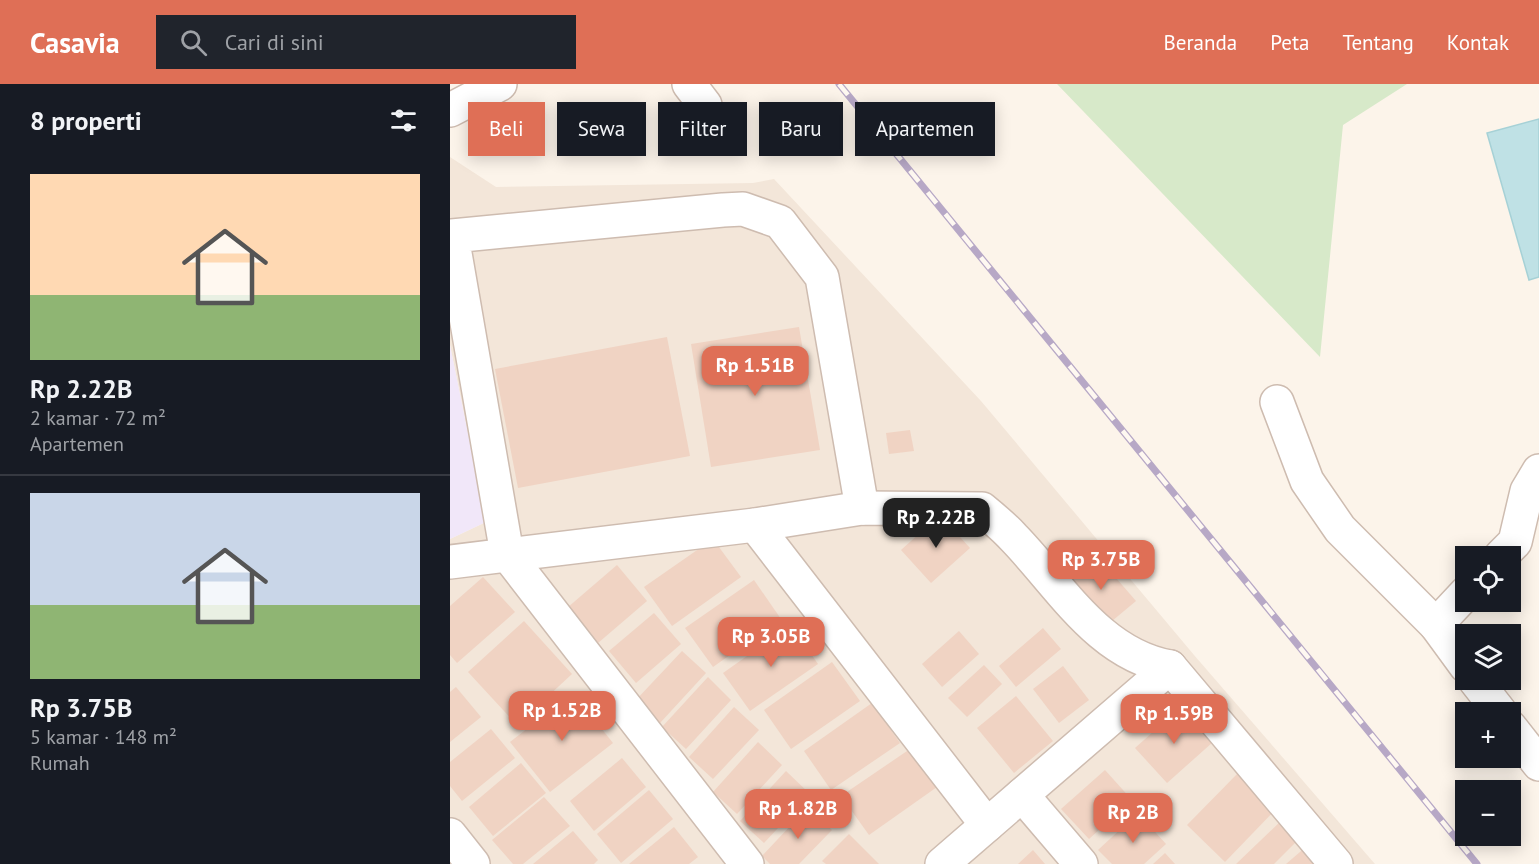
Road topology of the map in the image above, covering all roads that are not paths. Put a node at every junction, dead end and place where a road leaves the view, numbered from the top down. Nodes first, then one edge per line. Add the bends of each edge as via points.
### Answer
1 (497, 85) edge
2 (450, 110) edge
3 (451, 236) edge
4 (1277, 402) dead end
5 (1539, 471) edge
6 (862, 508) junction
7 (755, 525) junction
8 (1511, 546) edge
9 (507, 554) junction
10 (450, 562) edge
11 (1455, 605) edge
12 (1436, 625) junction
13 (1455, 651) edge
14 (1170, 667) junction
15 (1483, 690) edge
16 (1492, 702) edge
17 (1521, 741) edge
18 (1539, 764) edge
19 (1022, 795) junction
20 (987, 825) junction
21 (450, 835) edge
22 (473, 864) edge
23 (747, 864) edge
24 (942, 864) edge
25 (1081, 864) edge
26 (1336, 864) edge

1 - 2 street
3 - 6 street via 733,209 780,222 822,277
3 - 9 street
4 - 12 street via 1307,481 1340,528
5 - 8 street via 1527,491
6 - 7 street
6 - 14 street via 982,509 1013,537 1088,621 1132,655
7 - 9 street
7 - 20 street
9 - 10 street
9 - 23 street
11 - 12 street
12 - 13 street
14 - 19 street
14 - 26 street
15 - 16 street
17 - 18 street
19 - 20 street
19 - 25 street
20 - 24 street
21 - 22 street

